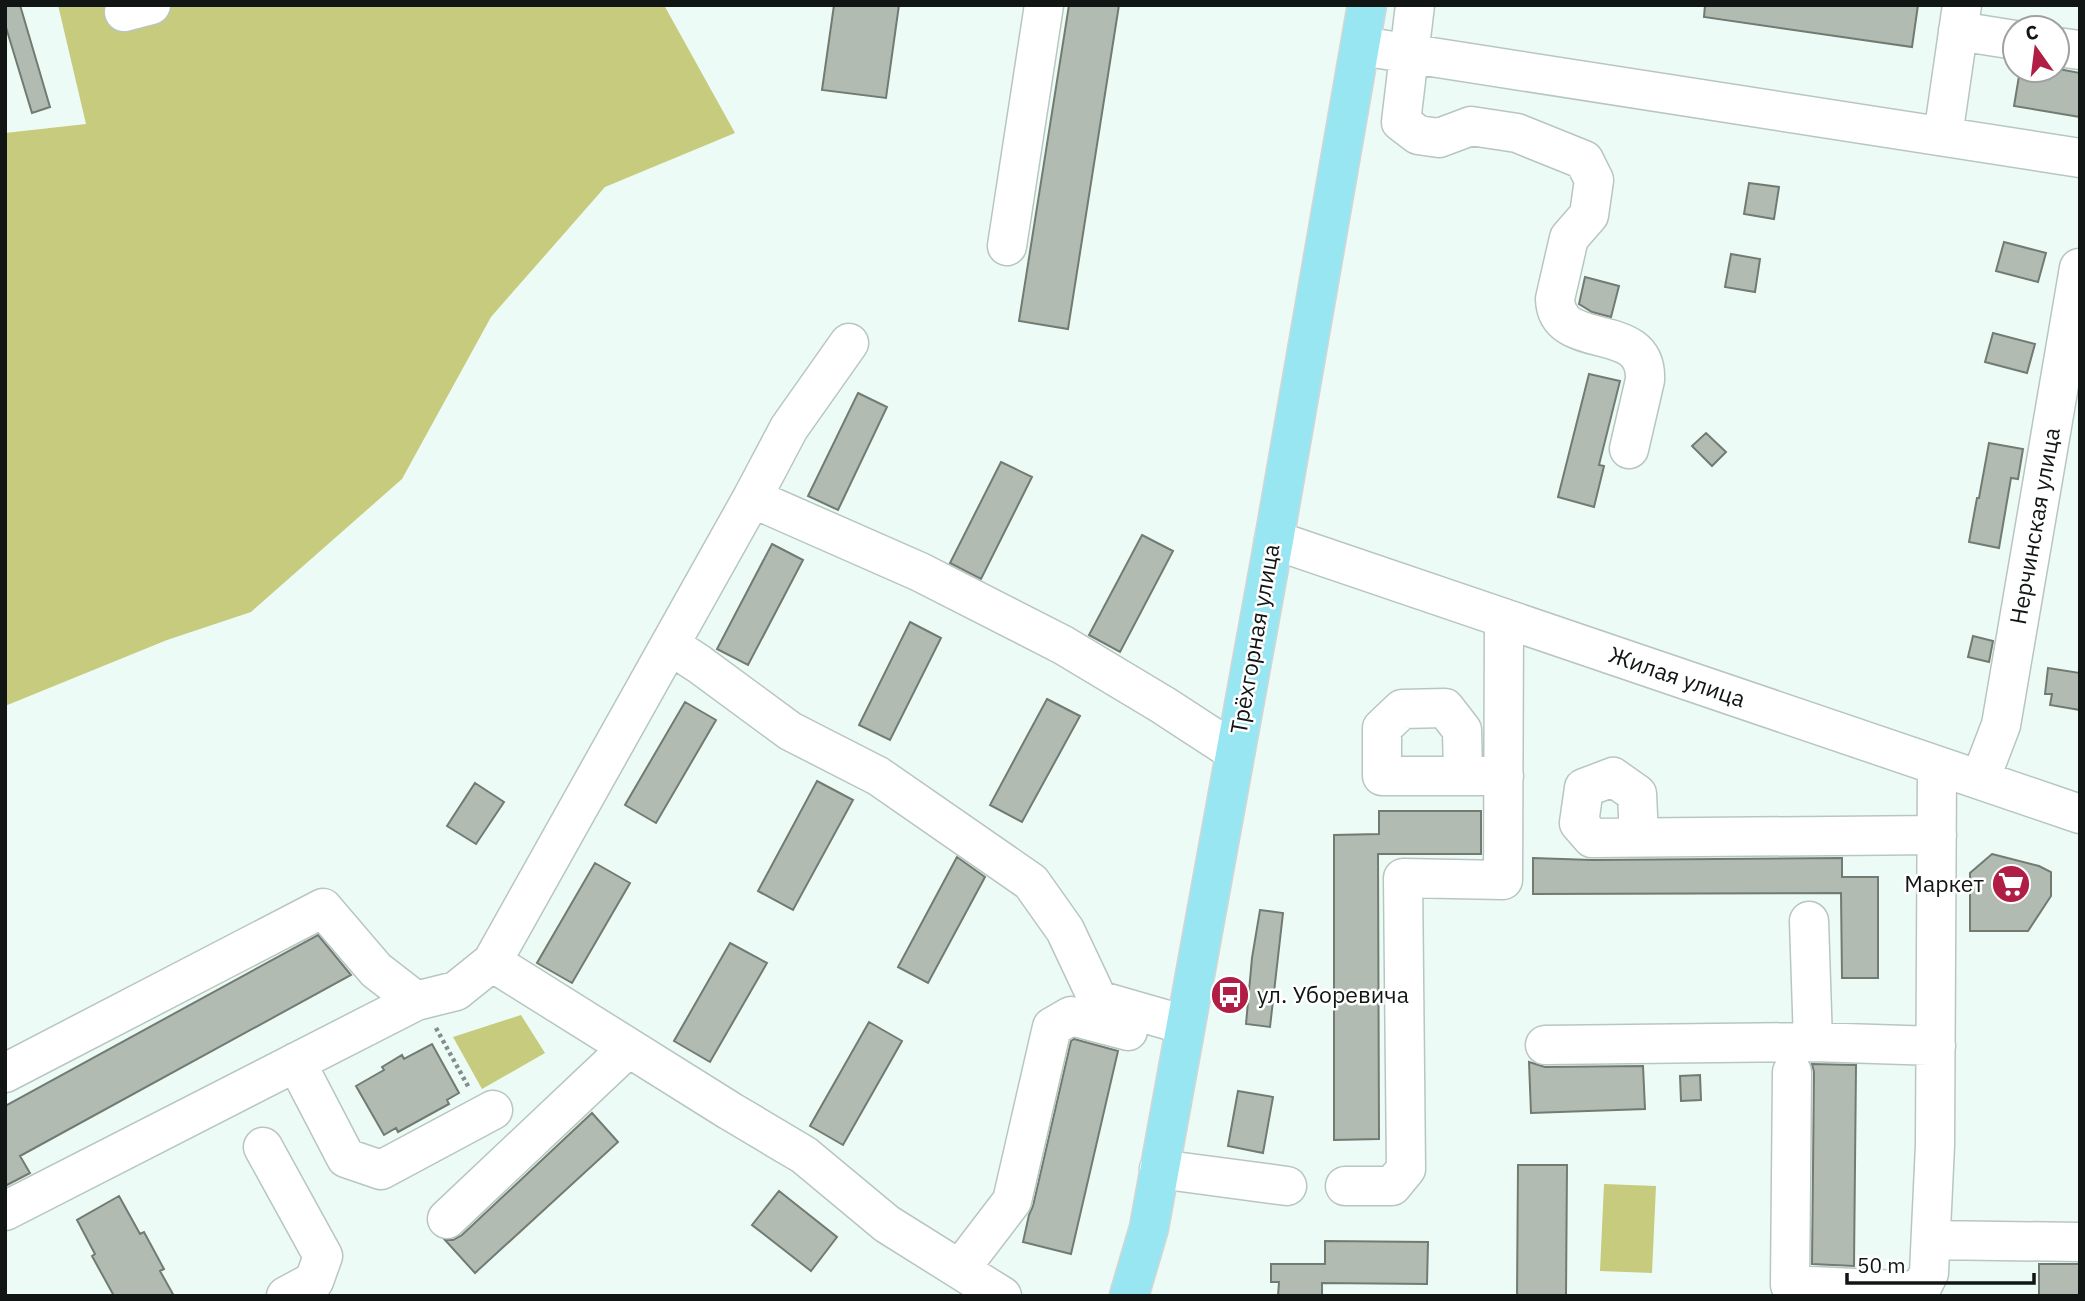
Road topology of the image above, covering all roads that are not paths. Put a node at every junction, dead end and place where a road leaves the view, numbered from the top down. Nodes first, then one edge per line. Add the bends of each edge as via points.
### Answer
1 (1044, 5) edge
2 (1367, 5) edge
3 (1415, 5) edge
4 (1960, 18) edge
5 (2001, 34) edge
6 (1361, 46) junction
7 (1408, 53) junction
8 (1943, 136) junction
9 (2080, 158) edge
10 (1007, 246) dead end
11 (2079, 268) edge
12 (849, 343) dead end
13 (1629, 449) dead end
14 (752, 498) junction
15 (1274, 540) junction
16 (1504, 618) junction
17 (670, 645) junction
18 (1235, 752) junction
19 (1937, 766) junction
20 (1463, 776) dead end
21 (1504, 776) junction
22 (1980, 780) junction
23 (2080, 814) edge
24 (1937, 835) junction
25 (1639, 837) dead end
26 (1809, 921) dead end
27 (492, 962) junction
28 (418, 1000) junction
29 (1183, 1035) junction
30 (1545, 1045) dead end
31 (1936, 1046) junction
32 (628, 1048) junction
33 (1803, 1057) junction
34 (296, 1062) junction
35 (5, 1073) edge
36 (488, 1112) road end
37 (262, 1147) dead end
38 (1159, 1169) junction
39 (1286, 1186) dead end
40 (1345, 1186) dead end
41 (5, 1211) edge
42 (447, 1219) dead end
43 (1931, 1240) junction
44 (2080, 1242) edge
45 (960, 1269) junction
46 (1133, 1288) edge
47 (1790, 1290) edge
48 (286, 1296) edge
49 (1002, 1296) edge

1 - 10 street
2 - 6 main road, Трёхгорная улица
3 - 7 street
4 - 5 street
4 - 8 street
6 - 7 street
6 - 15 main road, Трёхгорная улица
7 - 8 street
7 - 13 street via 1401,122 1418,135 1439,138 1471,126 1517,133 1584,160 1594,180 1589,215 1569,238 1556,307 1559,317 1571,327 1632,346 1641,358 1645,380
8 - 9 street
11 - 22 street, Нерчинская улица via 2001,725
12 - 14 street via 789,428
14 - 17 street
14 - 18 street via 920,572 1063,645
15 - 16 street, Жилая улица
15 - 18 main road, Трёхгорная улица
16 - 19 street, Жилая улица
16 - 21 street
17 - 27 street
17 - 29 street via 790,732 878,776 1031,882 1065,930 1098,1000
18 - 29 main road, Трёхгорная улица
19 - 22 street, Жилая улица
19 - 24 street
20 - 21 street
21 - 40 street via 1503,880 1403,878 1406,1169 1392,1186
22 - 23 street, Жилая улица
24 - 25 street
24 - 31 street
26 - 33 street
27 - 28 street via 456,991
27 - 32 street
28 - 34 street
28 - 35 street via 376,970 323,908
29 - 38 main road, Трёхгорная улица
29 - 45 street via 1071,1016 1052,1027 1012,1201
30 - 33 street
31 - 33 street
31 - 43 street
32 - 42 street
32 - 45 street via 804,1154 887,1224
33 - 47 street
34 - 36 street via 346,1158 381,1170
34 - 41 street
37 - 48 street via 323,1256 314,1281
38 - 39 street
38 - 46 main road, Трёхгорная улица
43 - 44 street
43 - 47 street via 1929,1273 1920,1291
45 - 49 street

